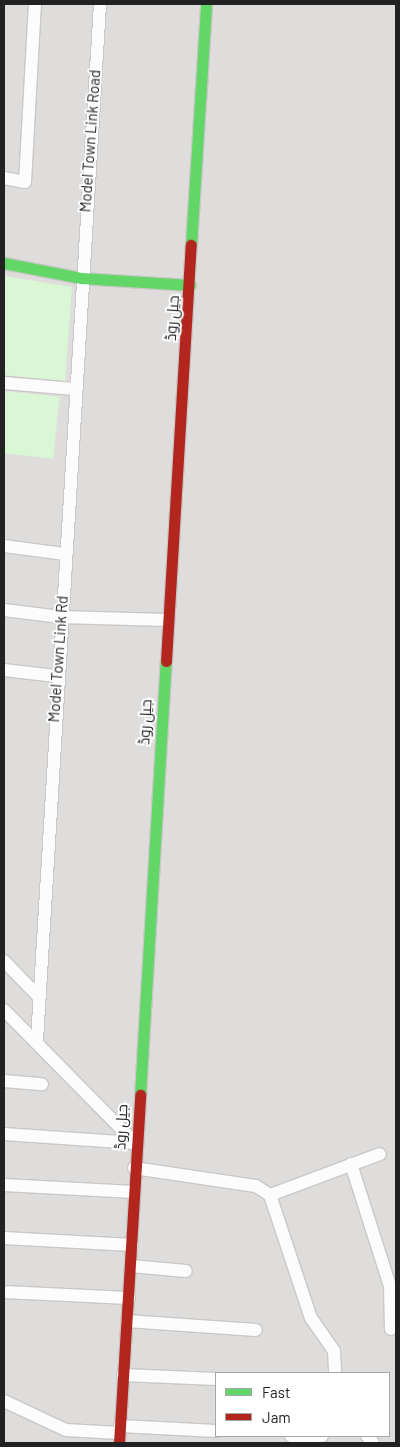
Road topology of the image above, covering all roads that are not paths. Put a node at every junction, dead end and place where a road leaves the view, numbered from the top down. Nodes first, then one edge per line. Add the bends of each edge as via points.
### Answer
1 (35, 4) edge
2 (100, 4) edge
3 (206, 4) edge
4 (4, 178) edge
5 (4, 263) edge
6 (81, 278) junction
7 (190, 285) junction
8 (4, 383) edge
9 (74, 389) junction
10 (4, 546) edge
11 (64, 554) junction
12 (4, 610) edge
13 (61, 617) junction
14 (166, 620) junction
15 (4, 670) edge
16 (56, 676) junction
17 (4, 961) edge
18 (39, 997) junction
19 (4, 1010) edge
20 (37, 1040) junction
21 (4, 1081) edge
22 (42, 1084) dead end
23 (4, 1134) edge
24 (135, 1142) junction
25 (380, 1154) dead end
26 (351, 1164) junction
27 (134, 1168) junction
28 (4, 1184) edge
29 (134, 1192) junction
30 (270, 1195) junction
31 (4, 1238) edge
32 (132, 1245) junction
33 (131, 1266) junction
34 (186, 1270) dead end
35 (4, 1292) edge
36 (129, 1298) junction
37 (127, 1321) junction
38 (391, 1329) dead end
39 (256, 1330) dead end
40 (335, 1372) edge
41 (123, 1375) junction
42 (215, 1379) edge
43 (4, 1401) edge
44 (215, 1431) edge
45 (119, 1434) edge

1 - 4 street via 25,182
2 - 6 street, Model Town Link Road
3 - 7 main road, جیل روڈ
5 - 6 main road
6 - 7 main road
6 - 9 street, Model Town Link Rd
7 - 14 main road, جیل روڈ
8 - 9 street
9 - 11 street, Model Town Link Rd
10 - 11 street
11 - 13 street, Model Town Link Rd
12 - 13 street
13 - 14 street
13 - 16 street, Model Town Link Rd
14 - 24 main road, جیل روڈ
15 - 16 street
16 - 18 street, Model Town Link Rd
17 - 18 street
18 - 20 street, Model Town Link Rd
19 - 20 street
20 - 24 street
21 - 22 street
23 - 24 street
24 - 27 main road, جیل روڈ
25 - 26 street
26 - 30 street
26 - 38 street via 390,1286
27 - 29 main road, جیل روڈ
27 - 30 street via 256,1186
28 - 29 street
29 - 32 main road, جیل روڈ
30 - 40 street via 311,1318 334,1351
31 - 32 street
32 - 33 main road, جیل روڈ
33 - 34 street
33 - 36 main road, جیل روڈ
35 - 36 street
36 - 37 main road, جیل روڈ
37 - 39 street
37 - 41 main road, جیل روڈ
41 - 42 street
41 - 45 main road, جیل روڈ
43 - 45 street via 66,1430
44 - 45 street

